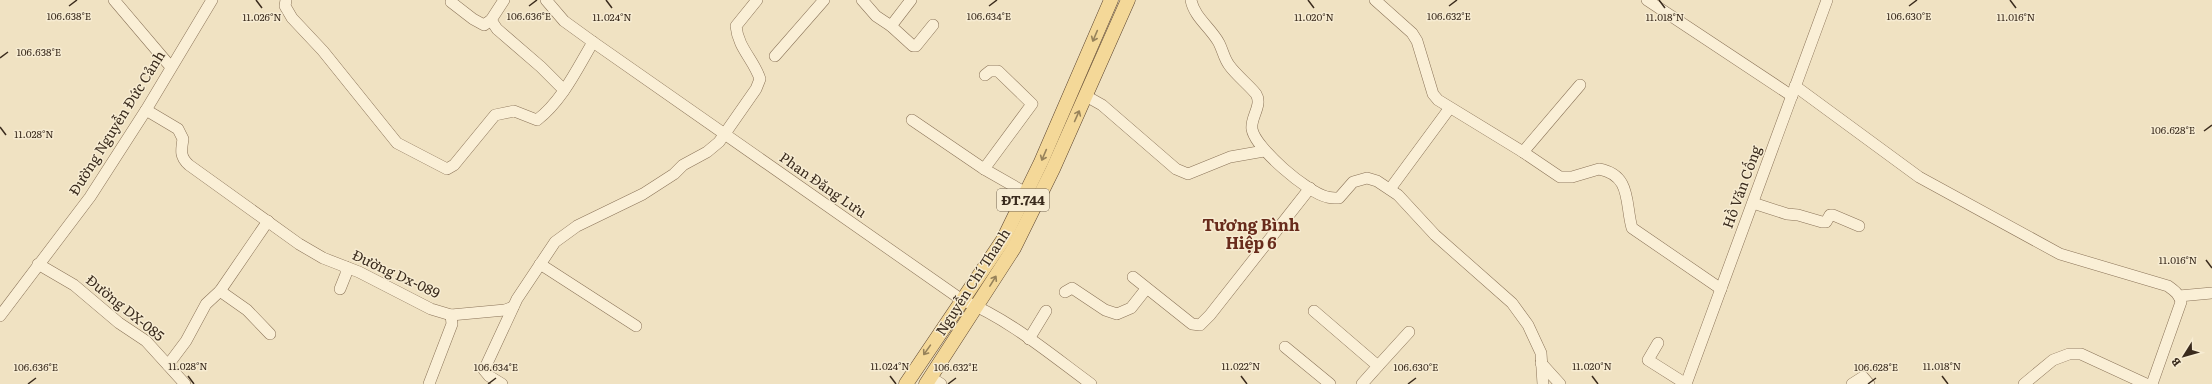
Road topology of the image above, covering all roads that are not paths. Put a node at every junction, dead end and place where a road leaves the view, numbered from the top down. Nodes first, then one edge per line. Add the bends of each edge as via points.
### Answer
1 (114, 0) edge
2 (212, 0) edge
3 (286, 0) edge
4 (504, 0) edge
5 (546, 0) edge
6 (756, 0) edge
7 (824, 0) edge
8 (862, 0) edge
9 (911, 0) edge
10 (1111, 0) edge
11 (1128, 0) edge
12 (1191, 0) edge
13 (1375, 0) edge
14 (1647, 0) edge
15 (1827, 0) edge
16 (451, 2) dead end
17 (491, 20) junction
18 (933, 25) dead end
19 (891, 26) junction
20 (593, 42) junction
21 (775, 56) dead end
22 (170, 66) junction
23 (985, 75) dead end
24 (1580, 85) dead end
25 (564, 90) junction
26 (1072, 90) junction
27 (1793, 91) junction
28 (1086, 96) junction
29 (1450, 109) junction
30 (146, 110) junction
31 (912, 120) dead end
32 (725, 135) junction
33 (1264, 151) junction
34 (1523, 152) junction
35 (984, 170) junction
36 (1310, 188) junction
37 (1390, 189) junction
38 (1026, 193) junction
39 (1753, 203) junction
40 (268, 221) junction
41 (1859, 226) dead end
42 (38, 264) junction
43 (540, 264) junction
44 (346, 267) junction
45 (1133, 277) dead end
46 (340, 289) dead end
47 (1146, 289) junction
48 (1721, 289) junction
49 (220, 292) junction
50 (1065, 292) dead end
51 (2212, 293) edge
52 (2180, 296) junction
53 (962, 300) junction
54 (977, 306) junction
55 (513, 307) junction
56 (1314, 310) dead end
57 (1046, 311) dead end
58 (451, 315) junction
59 (0, 316) edge
60 (636, 326) dead end
61 (1409, 332) dead end
62 (270, 334) dead end
63 (1029, 338) junction
64 (1658, 342) dead end
65 (1286, 346) dead end
66 (1542, 363) junction
67 (168, 365) junction
68 (1378, 366) junction
69 (932, 382) edge
70 (185, 384) edge
71 (429, 384) edge
72 (502, 384) edge
73 (906, 384) edge
74 (1091, 384) edge
75 (1330, 384) edge
76 (1362, 384) edge
77 (1543, 384) edge
78 (1560, 384) edge
79 (1686, 384) edge
80 (1852, 384) edge
81 (1869, 384) edge
82 (2024, 384) edge
83 (2146, 384) edge
84 (2152, 384) edge

1 - 22 street
2 - 22 street, Đường Nguyễn Đức Cảnh
3 - 25 street via 292,18 324,51 393,138 447,169 454,165 495,116 514,111 537,120 557,101
4 - 17 street
5 - 20 street, Phan Đăng Lưu via 564,21
6 - 32 street via 736,26 737,38 760,79
7 - 21 street
8 - 19 street via 876,16
9 - 19 street
10 -> 26 main road, Nguyễn Chí Thanh / ĐT.744
11 - 28 main road, Nguyễn Chí Thanh / ĐT.744
12 - 33 street via 1196,12 1219,44 1228,64 1257,96 1258,104 1251,126
13 - 29 street via 1418,41 1433,94
14 - 27 street
15 - 27 street, Hồ Văn Cống
16 - 17 street via 484,25
17 - 25 street via 497,29 542,67
18 - 19 street via 916,46
20 - 25 street
20 - 32 street, Phan Đăng Lưu
22 - 30 street, Đường Nguyễn Đức Cảnh
23 - 35 street via 990,71 998,71 1032,104
24 - 34 street
26 - 28 main road
26 -> 38 main road, Nguyễn Chí Thanh / ĐT.744
27 - 39 street, Hồ Văn Cống
27 - 52 street via 1919,177 2060,254 2168,286
28 - 33 street via 1102,105 1176,169 1188,174 1230,157
54 -> 28 main road, Nguyễn Chí Thanh / ĐT.744 via 1014,248
29 - 34 street
29 - 37 street
30 - 40 street, Đường Dx-089 via 178,129 183,139 180,151 182,159
30 - 42 street, Đường Nguyễn Đức Cảnh via 90,196
31 - 35 street
32 - 43 street via 708,152 683,165 674,174 643,194 561,236
32 - 53 street, Phan Đăng Lưu
33 - 36 street
34 - 48 street via 1560,177 1572,177 1598,169 1613,175 1626,188 1632,228
35 - 38 street
36 - 37 street via 1326,197 1339,198 1353,182 1367,178
36 - 47 street via 1200,325 1192,324
37 - 66 street via 1435,234 1512,303 1528,325 1541,353
38 - 53 main road, Nguyễn Chí Thanh / ĐT.744 via 1003,240
39 - 41 street via 1822,222 1826,222 1829,216 1833,215
39 - 48 street, Hồ Văn Cống
40 - 44 street, Đường Dx-089 via 299,244 323,258
40 - 49 street
42 - 59 street, Đường Nguyễn Đức Cảnh
42 - 67 street, Đường DX-085 via 74,285 119,323 146,341
43 - 55 street
43 - 60 street
44 - 46 street
44 - 58 street, Đường Dx-089 via 431,309
45 - 47 street
47 - 50 street via 1131,308 1117,314 1105,310 1072,288
48 - 79 street, Hồ Văn Cống
49 - 62 street via 247,310
49 - 67 street via 206,304 186,341
51 - 52 street
52 - 84 street via 2181,302
53 - 54 street, Phan Đăng Lưu
53 -> 73 main road, Nguyễn Chí Thanh / ĐT.744
54 - 63 street, Phan Đăng Lưu
54 - 69 main road, Nguyễn Chí Thanh / ĐT.744
55 - 58 street, Đường Dx-089
55 - 72 street via 484,370
56 - 68 street
57 - 63 street
58 - 71 street via 452,324
61 - 68 street
63 - 74 street, Phan Đăng Lưu
64 - 79 street via 1648,360
65 - 75 street
66 - 77 street
66 - 78 street
67 - 70 street, Đường DX-085
68 - 76 street
80 - 81 street via 1856,379 1863,377
82 - 83 street via 2053,360 2069,354 2081,354

